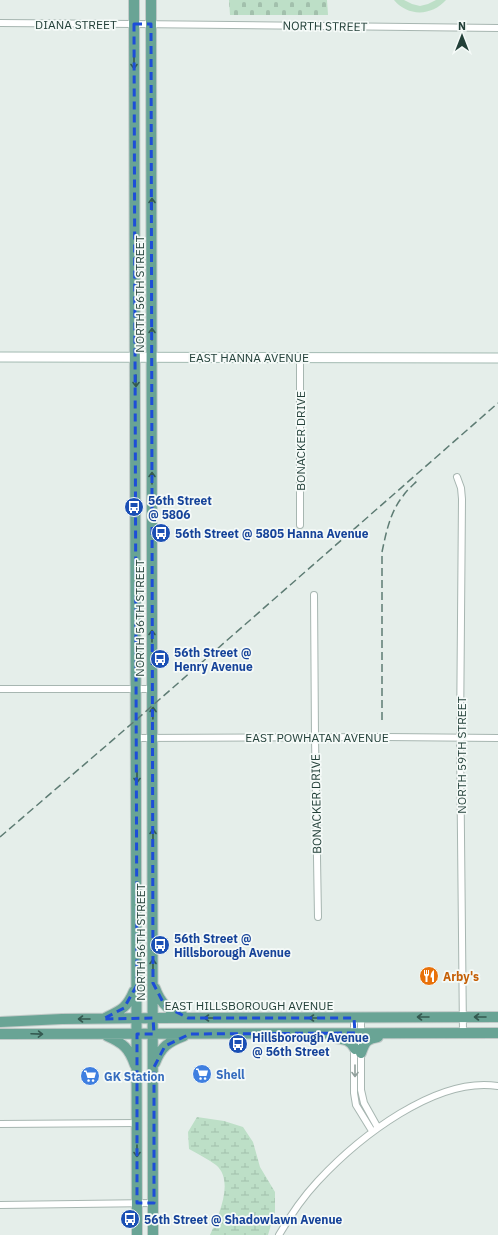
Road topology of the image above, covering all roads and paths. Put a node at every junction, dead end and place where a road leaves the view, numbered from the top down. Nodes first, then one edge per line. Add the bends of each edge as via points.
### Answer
1 (134, 0) edge
2 (151, 0) edge
3 (0, 23) edge
4 (134, 24) junction
5 (151, 24) junction
6 (498, 28) edge
7 (135, 230) junction
8 (152, 230) junction
9 (0, 357) edge
10 (136, 357) junction
11 (152, 357) junction
12 (300, 357) junction
13 (498, 358) edge
14 (457, 477) dead end
15 (136, 522) junction
16 (152, 522) junction
17 (300, 525) dead end
18 (314, 595) dead end
19 (136, 689) junction
20 (152, 689) junction
21 (0, 690) edge
22 (137, 738) junction
23 (152, 738) junction
24 (315, 738) junction
25 (460, 738) junction
26 (498, 738) edge
27 (318, 917) dead end
28 (153, 983) junction
29 (137, 985) junction
30 (462, 1017) junction
31 (498, 1017) edge
32 (137, 1018) junction
33 (153, 1018) junction
34 (188, 1018) junction
35 (358, 1018) junction
36 (103, 1019) junction
37 (0, 1022) edge
38 (395, 1033) junction
39 (463, 1033) junction
40 (498, 1033) edge
41 (0, 1034) edge
42 (102, 1034) junction
43 (137, 1034) junction
44 (154, 1034) junction
45 (190, 1034) junction
46 (311, 1034) junction
47 (358, 1034) junction
48 (358, 1051) junction
49 (154, 1067) junction
50 (137, 1070) junction
51 (498, 1086) edge
52 (137, 1123) junction
53 (0, 1124) edge
54 (375, 1130) junction
55 (137, 1203) junction
56 (0, 1204) edge
57 (154, 1204) junction
58 (137, 1235) edge
59 (154, 1235) edge
60 (279, 1235) edge

1 - 4 main road, NORTH 56TH STREET
2 - 5 main road, NORTH 56TH STREET
3 - 4 street, DIANA STREET
4 - 5 street, DIANA STREET
4 -> 7 main road, NORTH 56TH STREET
5 - 6 street, NORTH STREET
8 -> 5 main road, NORTH 56TH STREET
7 - 8 main road
7 - 10 main road, NORTH 56TH STREET
11 -> 8 main road, NORTH 56TH STREET
9 - 10 street, EAST HANNA AVENUE
10 - 11 street, EAST HANNA AVENUE
10 -> 15 main road, NORTH 56TH STREET
11 - 12 street, EAST HANNA AVENUE
16 -> 11 main road, NORTH 56TH STREET
12 - 13 street, EAST HANNA AVENUE
12 - 17 street, BONACKER DRIVE
14 - 25 street, NORTH 59TH STREET via 462,499
15 - 16 main road
15 - 19 main road, NORTH 56TH STREET
20 -> 16 main road, NORTH 56TH STREET
18 - 24 street, BONACKER DRIVE
19 - 20 street
19 - 21 street
19 - 22 main road, NORTH 56TH STREET
23 -> 20 main road, NORTH 56TH STREET
22 - 23 street, EAST POWHATAN AVENUE
22 -> 29 main road, NORTH 56TH STREET
23 - 24 street, EAST POWHATAN AVENUE
28 -> 23 main road, NORTH 56TH STREET
24 - 25 street, EAST POWHATAN AVENUE
24 - 27 street, BONACKER DRIVE
25 - 26 street, EAST POWHATAN AVENUE
25 - 30 street, NORTH 59TH STREET
28 - 33 main road, NORTH 56TH STREET
28 - 34 main road via 164,1006
29 - 32 main road, NORTH 56TH STREET
29 - 36 main road via 130,1002
31 -> 30 main road, EAST HILLSBOROUGH AVENUE
30 -> 35 main road, EAST HILLSBOROUGH AVENUE
30 - 39 street, NORTH 59TH STREET
32 - 33 main road, EAST HILLSBOROUGH AVENUE
32 - 36 main road, EAST HILLSBOROUGH AVENUE
32 - 43 main road, NORTH 56TH STREET
33 - 34 main road, EAST HILLSBOROUGH AVENUE
33 - 44 main road, NORTH 56TH STREET
35 -> 34 main road, EAST HILLSBOROUGH AVENUE
35 - 47 street
36 -> 37 main road, EAST HILLSBOROUGH AVENUE
38 - 39 main road
38 - 47 main road
38 - 48 main road via 369,1039
39 - 40 main road
41 -> 42 main road
42 - 43 main road
42 - 50 main road via 127,1048
43 - 44 main road
43 - 50 main road, NORTH 56TH STREET
44 - 45 main road
44 - 49 main road, NORTH 56TH STREET
45 - 46 main road
45 - 49 main road via 165,1046 159,1053
46 - 47 main road
46 - 48 main road via 343,1039
47 - 48 street
48 - 54 street via 354,1093 356,1105
49 - 57 main road, NORTH 56TH STREET
50 - 52 main road, NORTH 56TH STREET
51 - 54 street via 469,1087 428,1098
52 - 53 street
52 -> 55 main road, NORTH 56TH STREET
54 - 60 street via 352,1147 317,1181
55 - 56 street
55 - 57 street
55 - 58 main road, NORTH 56TH STREET
57 - 59 main road, NORTH 56TH STREET

